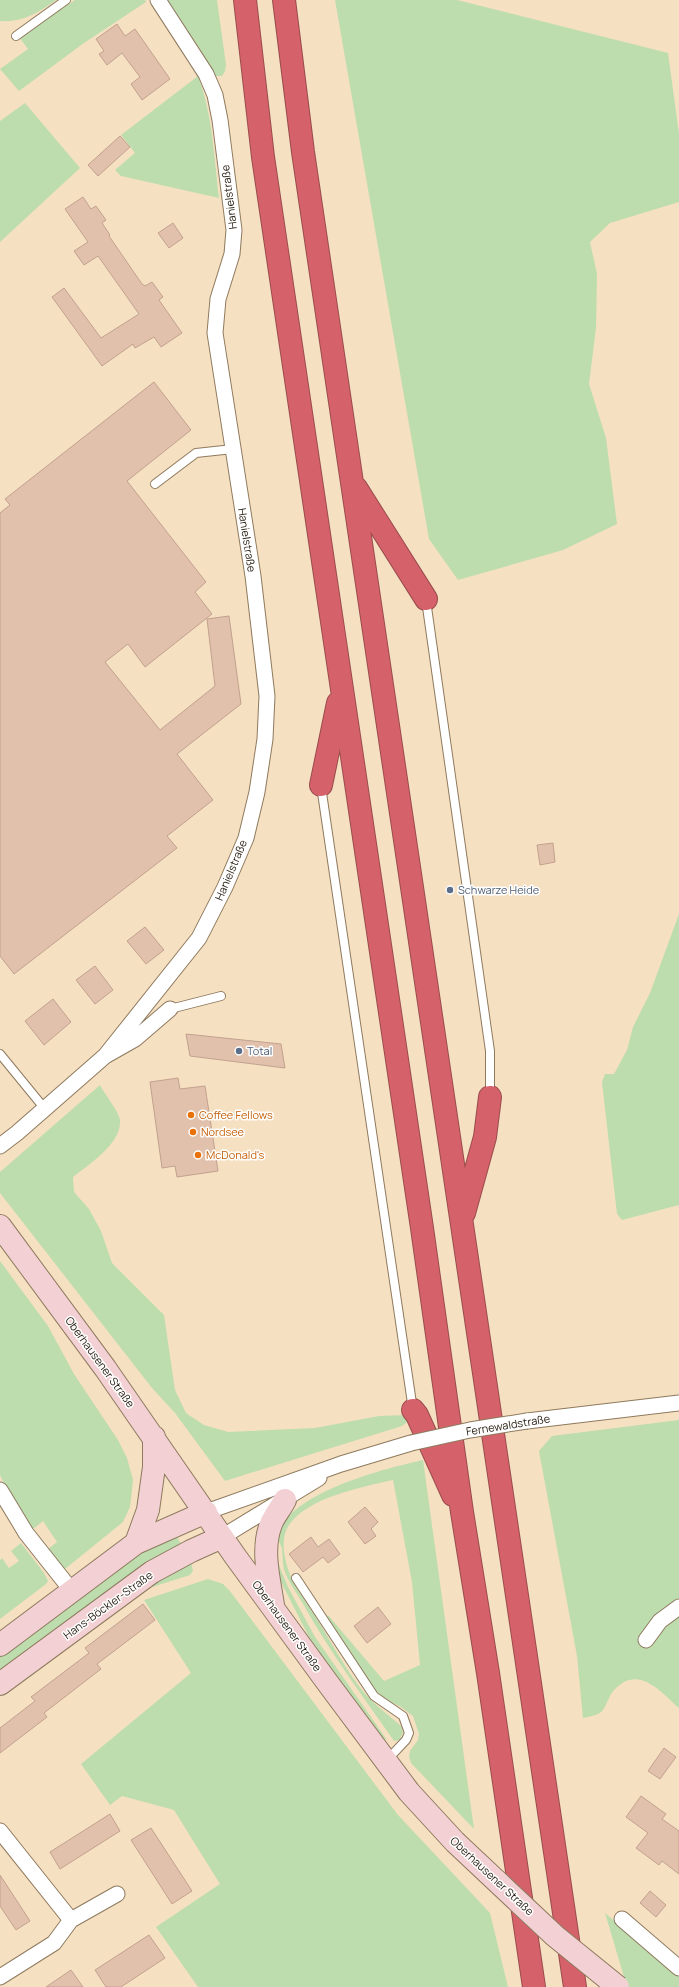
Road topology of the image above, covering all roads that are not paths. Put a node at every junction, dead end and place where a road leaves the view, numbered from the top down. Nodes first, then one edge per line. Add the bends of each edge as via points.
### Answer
1 (66, 0) edge
2 (158, 0) edge
3 (245, 0) edge
4 (284, 0) edge
5 (16, 36) dead end
6 (233, 449) junction
7 (351, 480) junction
8 (155, 484) dead end
9 (426, 599) joint
10 (341, 688) junction
11 (321, 785) joint
12 (221, 996) dead end
13 (170, 1009) joint
14 (0, 1054) edge
15 (105, 1056) junction
16 (490, 1097) joint
17 (45, 1109) junction
18 (0, 1146) edge
19 (462, 1222) junction
20 (0, 1226) edge
21 (679, 1403) edge
22 (413, 1410) joint
23 (154, 1437) junction
24 (341, 1464) junction
25 (0, 1490) edge
26 (285, 1500) junction
27 (206, 1512) junction
28 (462, 1512) junction
29 (222, 1537) junction
30 (136, 1543) junction
31 (296, 1578) dead end
32 (72, 1591) junction
33 (679, 1607) edge
34 (274, 1610) junction
35 (646, 1640) dead end
36 (0, 1645) edge
37 (0, 1684) edge
38 (386, 1761) junction
39 (0, 1831) edge
40 (117, 1894) dead end
41 (622, 1919) dead end
42 (71, 1920) junction
43 (679, 1968) edge
44 (0, 1977) edge
45 (534, 1987) edge
46 (575, 1987) edge
47 (618, 1987) edge

1 - 5 lane
2 - 6 street, Hanielstraße via 206,74 215,95 220,120 234,230 232,254 218,299 215,333
3 - 10 highway via 263,158
4 - 7 highway via 303,152
6 - 8 lane via 196,453
6 - 15 street, Hanielstraße via 267,696 265,739 257,792 246,838 225,888 199,938
7 - 9 highway
7 - 19 highway
9 - 16 lane via 490,1051
10 - 11 highway
10 - 28 highway
11 - 22 lane
12 - 13 lane
13 - 15 street, Hanielstraße via 135,1039
14 - 17 lane
15 - 17 street, Hanielstraße
16 - 19 highway via 485,1137
17 - 18 street, Hanielstraße
19 - 46 highway
20 - 23 main road, Oberhausener Straße
21 - 24 street, Fernewaldstraße, bridge via 470,1430 411,1443
22 - 28 highway
23 - 27 main road, Oberhausener Straße
23 - 30 main road via 154,1467 148,1510
24 - 26 street, Fernewaldstraße
24 - 27 street, Fernewaldstraße
25 - 32 street via 26,1532
26 - 29 street, Fernewaldstraße
26 - 34 main road, Fernewaldstraße via 271,1524 267,1541 266,1560
27 - 29 main road, Oberhausener Straße
27 - 30 main road
28 - 45 highway via 490,1681
29 - 34 main road, Oberhausener Straße
29 - 37 main road, Hans-Böckler-Straße via 152,1572
30 - 32 main road
31 - 38 lane via 374,1696 403,1716 408,1733 406,1740
32 - 36 main road
33 - 35 street via 660,1621
34 - 38 main road, Oberhausener Straße
38 - 47 main road, Oberhausener Straße, bridge via 455,1842 555,1936
39 - 42 street
40 - 42 street
41 - 43 street
42 - 44 street via 54,1943

